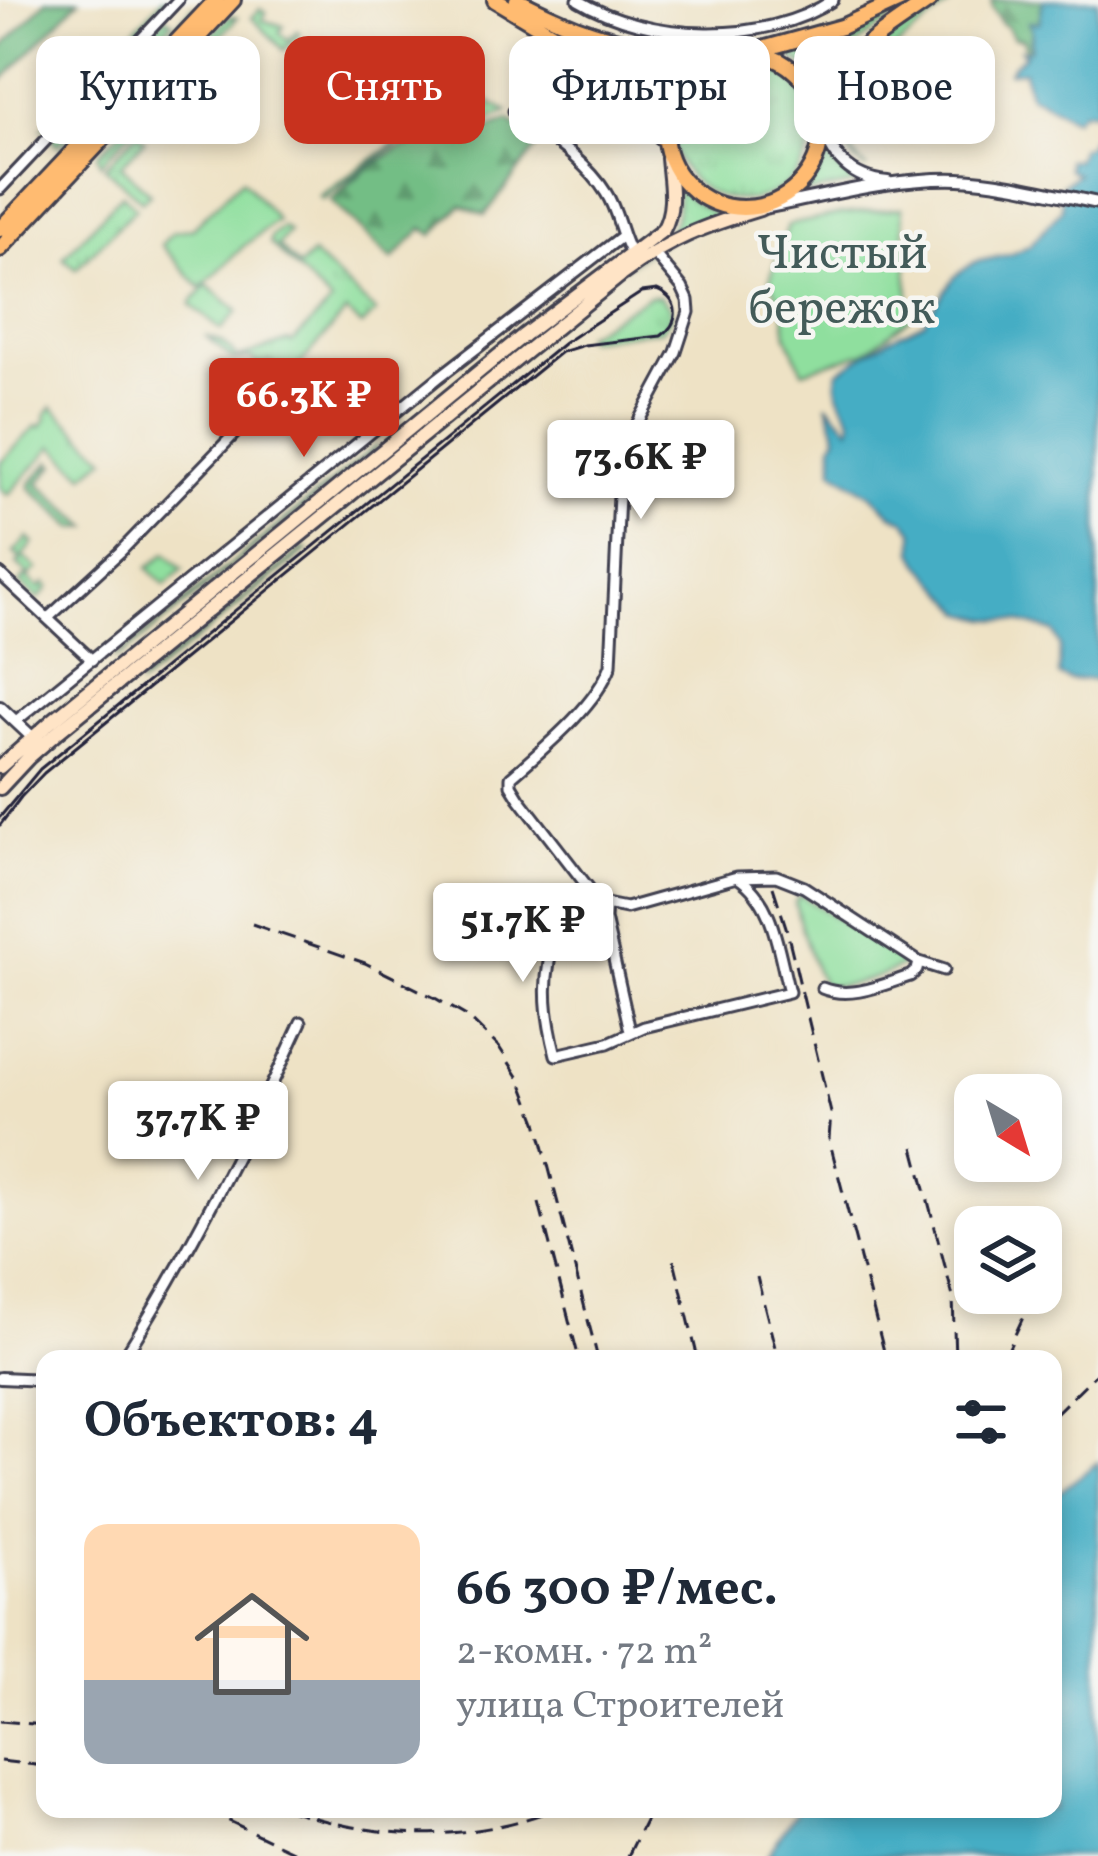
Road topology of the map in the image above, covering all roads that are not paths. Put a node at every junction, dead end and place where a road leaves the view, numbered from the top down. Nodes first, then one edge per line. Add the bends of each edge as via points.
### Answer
1 (178, 0) edge
2 (216, 0) edge
3 (233, 0) edge
4 (495, 0) edge
5 (517, 0) edge
6 (578, 0) edge
7 (833, 0) edge
8 (900, 0) edge
9 (929, 0) edge
10 (549, 7) edge
11 (604, 36) edge
12 (882, 36) edge
13 (770, 47) edge
14 (555, 144) edge
15 (666, 144) edge
16 (819, 144) edge
17 (830, 144) edge
18 (667, 155) junction
19 (909, 182) junction
20 (0, 189) edge
21 (1098, 203) edge
22 (762, 208) junction
23 (0, 229) edge
24 (621, 236) junction
25 (0, 249) edge
26 (653, 252) junction
27 (631, 254) junction
28 (243, 425) dead end
29 (0, 574) edge
30 (48, 618) junction
31 (92, 660) junction
32 (0, 707) edge
33 (16, 722) junction
34 (38, 741) junction
35 (0, 767) edge
36 (0, 788) edge
37 (737, 878) junction
38 (606, 904) junction
39 (919, 962) junction
40 (944, 970) dead end
41 (822, 988) dead end
42 (301, 1022) dead end
43 (631, 1031) junction
44 (128, 1350) edge
45 (0, 1378) edge
46 (36, 1378) edge

1 - 20 street
2 - 23 main road
3 - 25 main road
4 - 18 main road via 621,78 648,110
5 - 10 main road
6 - 7 street via 624,22 688,31 764,28
8 - 13 main road
9 - 12 main road
10 - 11 main road
14 - 24 street via 607,194
15 - 18 main road
16 - 22 main road via 803,181
17 - 19 street via 852,171
18 - 22 main road via 704,197
18 - 27 main road via 668,221
19 - 21 street via 974,180
19 - 22 street
22 - 26 main road via 700,226
24 - 27 street
24 - 31 street
26 - 34 main road
26 - 38 street via 682,287 689,312 620,473 611,665 594,695 511,777 519,799
27 - 34 main road
28 - 30 street
29 - 30 street
30 - 31 street
31 - 33 street
32 - 33 street
33 - 34 street
34 - 35 main road
34 - 36 main road
37 - 38 street via 626,908
37 - 39 street via 795,883
37 - 43 street via 767,909 789,992
38 - 43 street
38 - 43 street via 559,924 545,974 551,1035 556,1055
39 - 40 street
39 - 41 street via 910,976 850,994
42 - 44 street via 193,1242
45 - 46 street

